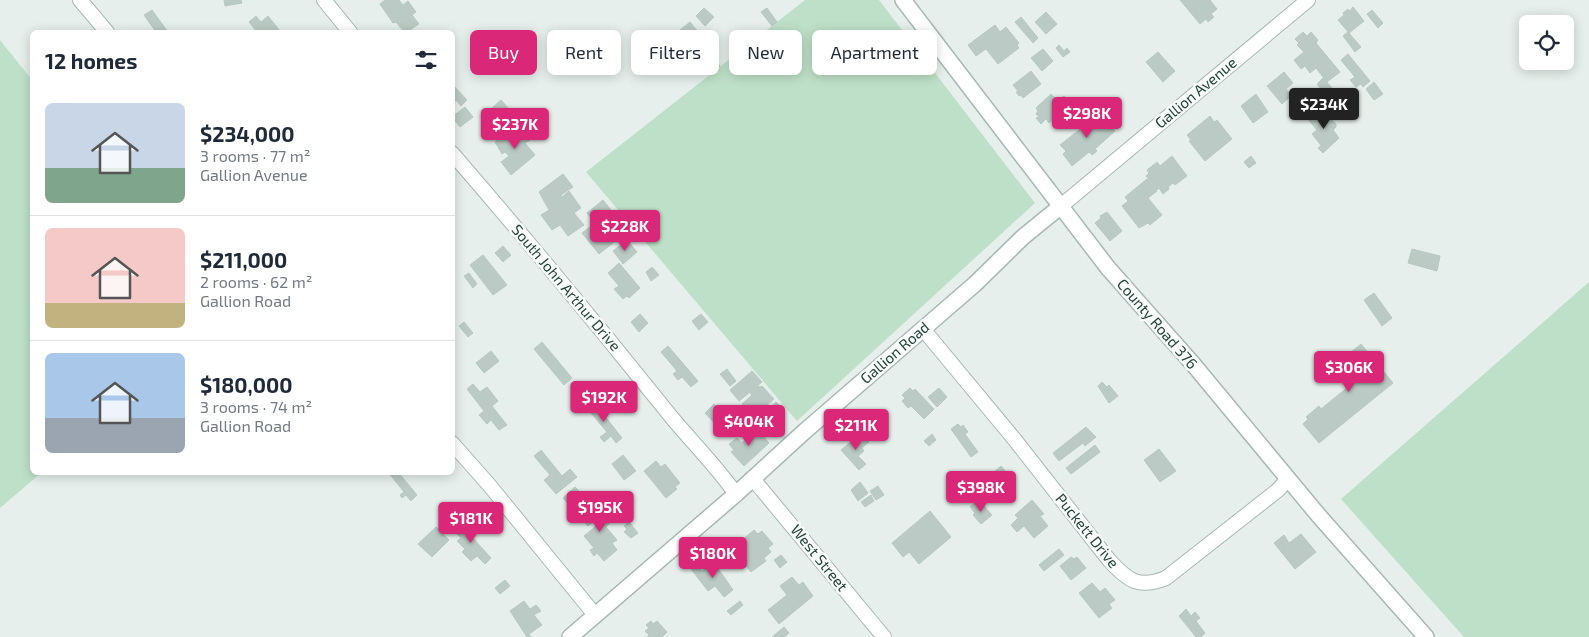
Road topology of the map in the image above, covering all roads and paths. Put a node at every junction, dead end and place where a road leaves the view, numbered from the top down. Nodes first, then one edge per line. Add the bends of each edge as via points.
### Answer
1 (80, 0) edge
2 (324, 0) edge
3 (903, 0) edge
4 (1308, 0) edge
5 (105, 30) edge
6 (348, 30) edge
7 (455, 157) edge
8 (1061, 206) junction
9 (923, 329) junction
10 (455, 446) edge
11 (753, 479) junction
12 (1288, 479) junction
13 (736, 494) junction
14 (595, 615) junction
15 (570, 637) edge
16 (884, 637) edge
17 (1426, 637) edge

1 - 5 street
2 - 6 street
3 - 8 street, County Road 376
4 - 8 street, Gallion Avenue
7 - 13 street, South John Arthur Drive
8 - 9 street, Gallion Road
8 - 12 street, County Road 376 via 1108,268
9 - 11 street, Gallion Road
9 - 12 street, Puckett Drive via 1109,560 1136,582 1152,584 1166,578
10 - 14 street
11 - 13 street, Gallion Road
11 - 16 street, West Street
12 - 17 street, County Road 376
13 - 14 street, Gallion Road
14 - 15 street, Gallion Road

